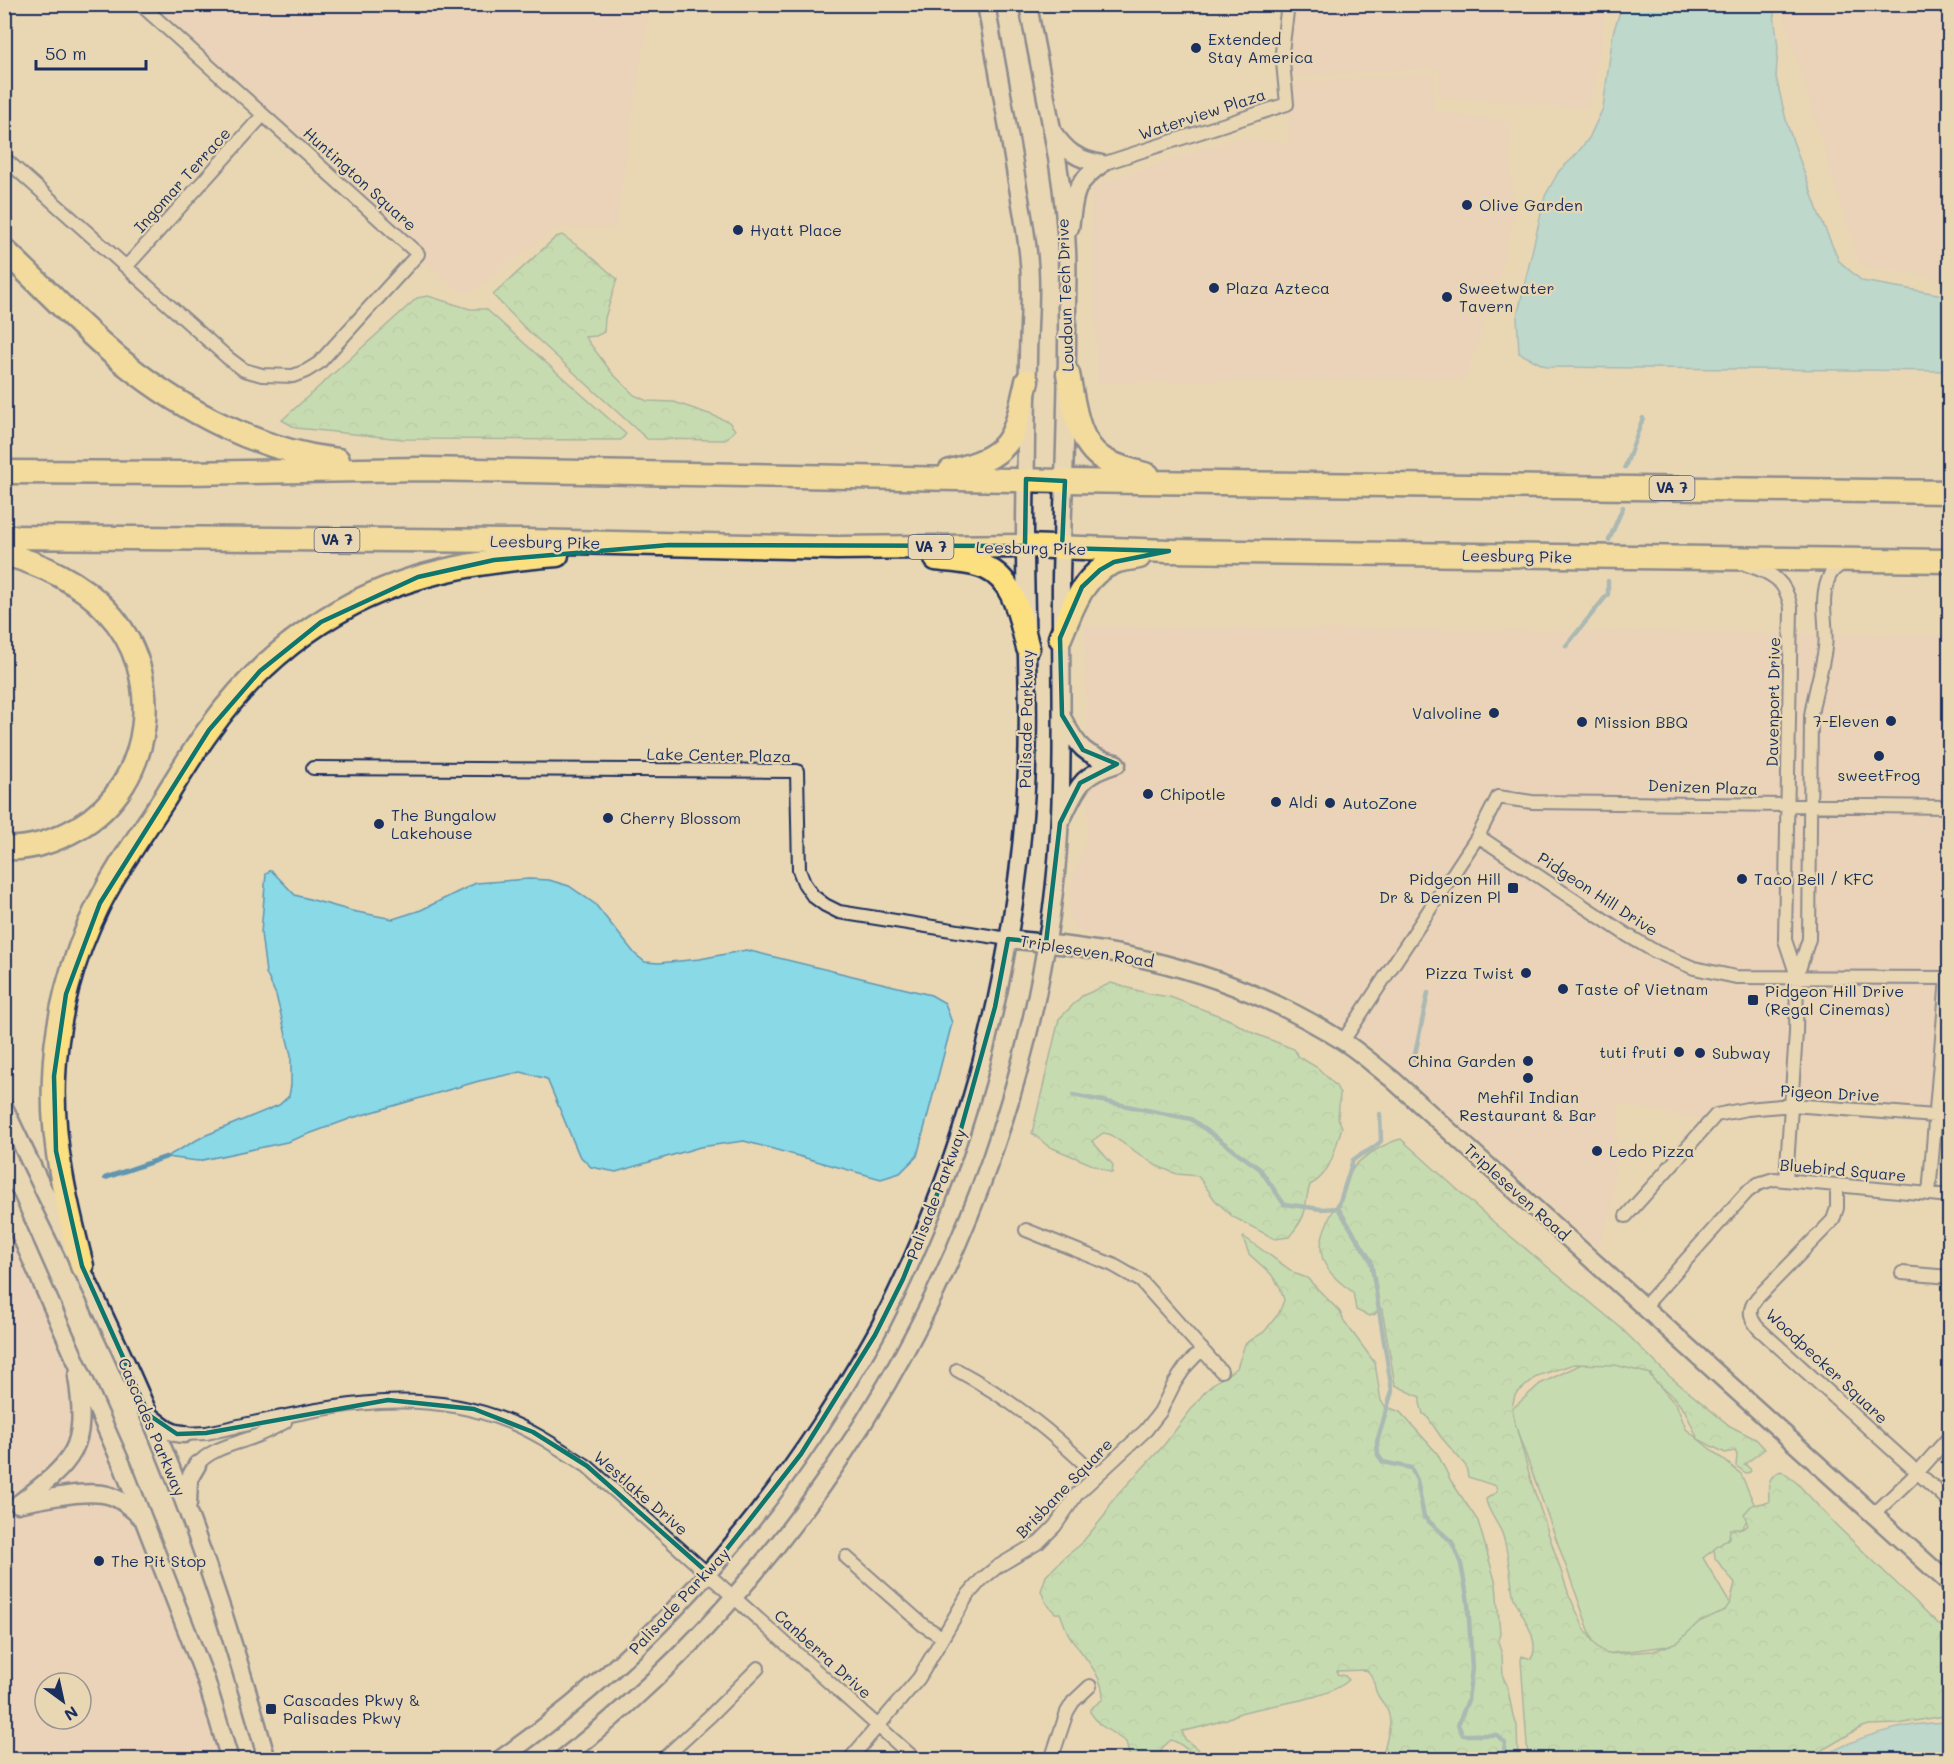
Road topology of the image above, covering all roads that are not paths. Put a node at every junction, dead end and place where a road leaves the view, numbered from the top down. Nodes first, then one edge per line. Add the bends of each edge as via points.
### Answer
1 (140, 4) edge
2 (986, 4) edge
3 (1028, 4) edge
4 (1288, 4) edge
5 (263, 115) junction
6 (1050, 127) junction
7 (4, 158) edge
8 (1102, 164) junction
9 (4, 250) edge
10 (1067, 250) junction
11 (126, 267) junction
12 (1068, 374) junction
13 (1027, 381) junction
14 (420, 469) junction
15 (4, 472) edge
16 (928, 477) junction
17 (1026, 479) junction
18 (1065, 481) junction
19 (1166, 482) junction
20 (1950, 492) edge
21 (4, 537) edge
22 (669, 545) junction
23 (1025, 546) junction
24 (836, 548) junction
25 (1062, 548) junction
26 (1170, 551) junction
27 (4, 554) edge
28 (1705, 559) junction
29 (1854, 560) junction
30 (1950, 561) edge
31 (1060, 638) junction
32 (1028, 648) junction
33 (1062, 715) junction
34 (313, 768) dead end
35 (1788, 806) junction
36 (1810, 806) junction
37 (1950, 807) edge
38 (1060, 823) junction
39 (1479, 836) junction
40 (4, 848) edge
41 (1008, 939) junction
42 (1046, 944) junction
43 (1797, 976) junction
44 (1948, 978) edge
45 (1947, 1017) edge
46 (1343, 1041) junction
47 (1792, 1105) junction
48 (4, 1107) edge
49 (1935, 1116) junction
50 (1786, 1180) junction
51 (1838, 1186) junction
52 (1929, 1194) junction
53 (1950, 1196) edge
54 (4, 1198) edge
55 (1626, 1216) dead end
56 (1026, 1230) dead end
57 (82, 1266) junction
58 (1902, 1273) dead end
59 (1950, 1278) edge
60 (1644, 1307) junction
61 (1202, 1349) junction
62 (74, 1352) junction
63 (957, 1370) dead end
64 (1221, 1371) dead end
65 (306, 1413) junction
66 (149, 1415) junction
67 (184, 1434) joint
68 (1950, 1436) edge
69 (196, 1465) joint
70 (1917, 1473) junction
71 (1096, 1475) junction
72 (1950, 1502) edge
73 (11, 1506) edge
74 (1872, 1516) junction
75 (189, 1517) junction
76 (144, 1520) junction
77 (846, 1557) dead end
78 (708, 1573) junction
79 (1950, 1584) edge
80 (733, 1598) junction
81 (942, 1637) junction
82 (758, 1668) dead end
83 (1090, 1686) dead end
84 (879, 1726) junction
85 (230, 1760) edge
86 (267, 1760) edge
87 (499, 1760) edge
88 (561, 1760) edge
89 (662, 1760) edge
90 (849, 1760) edge
91 (916, 1760) edge
92 (1051, 1760) edge

1 - 5 street, Huntington Square
2 - 13 main road via 1030,266
3 - 6 main road, Loudoun Tech Drive
4 - 8 street, Waterview Plaza via 1282,52 1287,104
5 - 11 street, Ingomar Terrace
5 - 11 street, Huntington Square via 418,254 319,363 293,376 277,377 244,370
6 - 8 main road via 1072,154
6 - 10 main road, Loudoun Tech Drive
7 - 11 street, Huntington Square
8 - 10 main road via 1086,175 1078,187
9 - 14 highway via 118,358 169,396 211,420 272,446 318,458
10 - 12 main road, Loudoun Tech Drive
12 - 18 main road, Loudoun Tech Drive
12 - 19 highway via 1077,418 1091,449 1104,460
13 - 16 highway via 1016,428 1004,448 973,465
13 - 17 main road
14 - 15 highway, VA 7
14 - 16 highway, VA 7
16 - 17 highway, VA 7
17 - 18 highway, VA 7
17 - 23 main road, Palisade Parkway
18 - 19 highway, VA 7
18 - 25 main road, Palisade Parkway
19 - 20 highway, VA 7
21 - 22 highway, Leesburg Pike / VA 7
22 - 24 highway, Leesburg Pike / VA 7
22 - 57 highway via 494,560 418,577 352,604 321,622 269,663 231,702 209,730 100,903 66,994 57,1038 53,1113 62,1188
23 - 24 highway, Leesburg Pike / VA 7
23 - 25 highway, Leesburg Pike / VA 7
23 - 32 main road, Palisade Parkway
24 - 32 highway via 987,568 1005,582 1015,599
25 - 26 highway, Leesburg Pike / VA 7
25 - 31 main road, Palisade Parkway
26 - 28 highway, Leesburg Pike / VA 7
26 - 31 highway via 1114,562 1100,570 1082,587
27 - 40 highway via 70,582 107,611 126,637 139,665 146,716 132,769 111,801 94,818 66,835 39,844
28 - 29 highway, Leesburg Pike / VA 7
28 - 35 street, Davenport Drive via 1764,571 1776,577 1789,598
29 - 30 highway, Leesburg Pike / VA 7
29 - 36 street, Davenport Drive via 1836,567 1825,586 1825,647 1811,716
31 - 33 main road, Palisade Parkway
32 - 41 main road, Palisade Parkway via 1024,813
33 - 38 main road, Palisade Parkway
33 - 38 main road via 1083,750 1117,764 1097,770 1080,783
34 - 41 street, Lake Center Plaza via 797,771 799,870 809,890 825,905 854,915
35 - 36 street, Denizen Plaza
35 - 39 street, Denizen Plaza via 1533,802 1498,797
35 - 43 street, Davenport Drive via 1785,940
36 - 37 street, Denizen Plaza
36 - 43 street, Davenport Drive via 1809,939
38 - 42 main road, Palisade Parkway
39 - 43 street, Pidgeon Hill Drive via 1627,935 1674,961 1736,977
39 - 46 street
41 - 42 main road, Tripleseven Road
41 - 78 main road, Palisade Parkway via 977,1079 956,1147 903,1279 843,1390 801,1454
42 - 46 main road, Tripleseven Road via 1146,959 1204,974 1265,999
42 - 80 main road, Palisade Parkway via 1038,994 995,1148 935,1293 903,1355 835,1467
43 - 44 street, Pidgeon Hill Drive
43 - 47 street, Davenport Drive
44 - 45 street
45 - 49 street
46 - 60 main road, Tripleseven Road via 1392,1079
47 - 49 street, Pigeon Drive
47 - 50 street, Davenport Drive
47 - 55 street, Pigeon Drive via 1716,1115
48 - 57 main road, Cascades Parkway
49 - 52 street
50 - 51 street, Bluebird Square
50 - 60 street, Bluebird Square via 1774,1179 1752,1187
51 - 52 street, Bluebird Square
51 - 70 street, Woodpecker Square via 1833,1220 1756,1298 1751,1317 1758,1328
52 - 53 street, Bluebird Square
54 - 62 main road
56 - 61 street via 1113,1265 1140,1281
57 - 66 main road, Cascades Parkway
58 - 59 street
60 - 74 main road, Tripleseven Road
61 - 64 street
61 - 71 street, Brisbane Square via 1186,1366 1146,1430
62 - 73 main road via 82,1425 77,1445 51,1478
62 - 76 main road
63 - 71 street via 1019,1407
65 - 67 street, Westlake Drive
65 - 69 street, Westlake Drive via 211,1452
65 - 78 street, Westlake Drive via 354,1403 421,1401 474,1409 504,1419 587,1466
66 - 67 main road via 164,1427
66 - 75 main road, Cascades Parkway
68 - 70 street
69 - 75 main road via 187,1491
70 - 72 street, Woodpecker Square
70 - 74 street
71 - 81 street, Brisbane Square via 1039,1542 981,1580
73 - 76 main road via 69,1495 109,1495 123,1501
74 - 79 main road, Tripleseven Road
75 - 86 main road, Cascades Parkway
76 - 85 main road via 206,1680
77 - 81 street
78 - 80 street, Canberra Drive
78 - 87 main road, Palisade Parkway via 613,1669
80 - 84 street, Canberra Drive
80 - 88 main road, Palisade Parkway via 641,1693
81 - 84 street, Brisbane Square via 919,1678
82 - 89 street
83 - 92 street via 1067,1712
84 - 90 street, Brisbane Square
84 - 91 street, Canberra Drive

